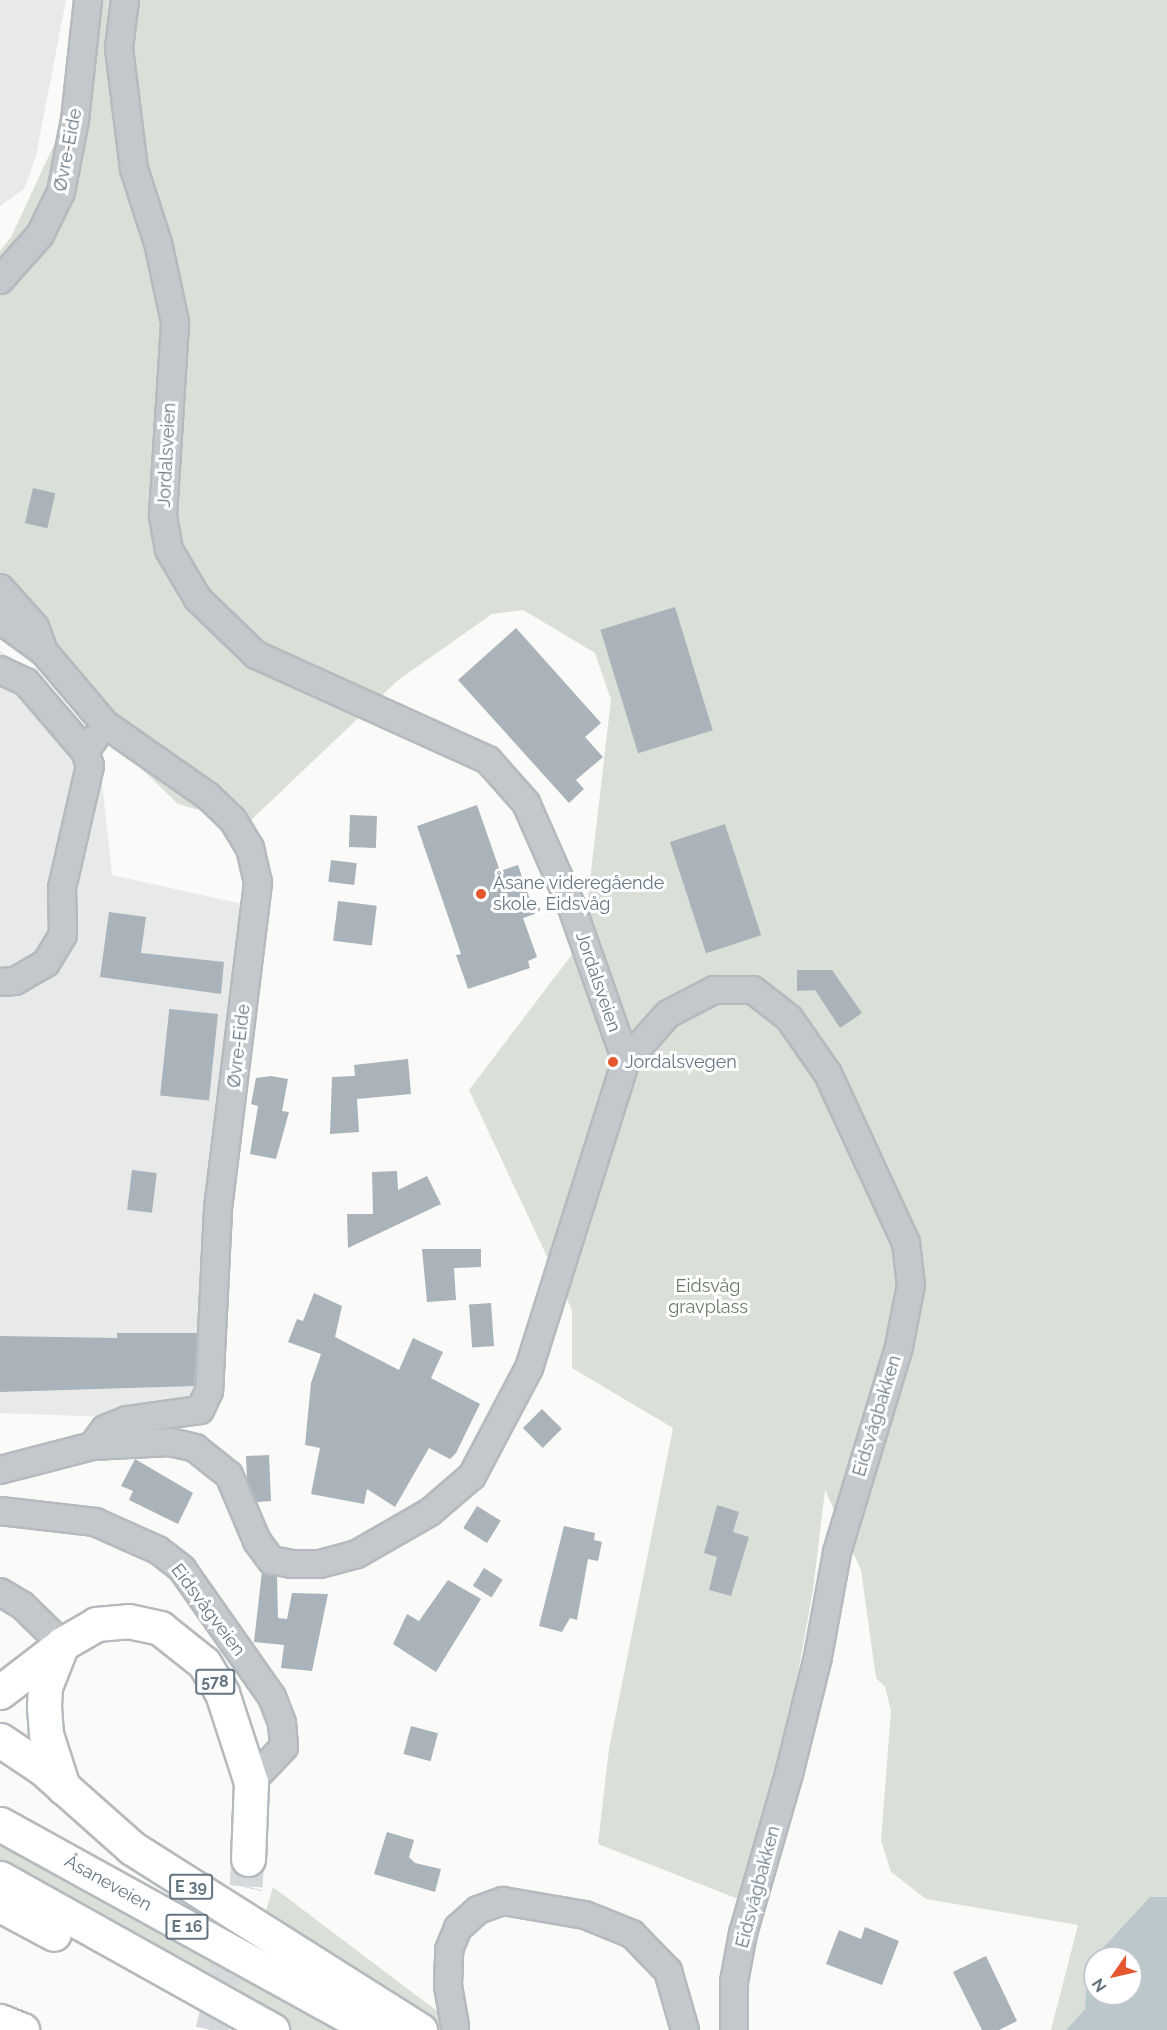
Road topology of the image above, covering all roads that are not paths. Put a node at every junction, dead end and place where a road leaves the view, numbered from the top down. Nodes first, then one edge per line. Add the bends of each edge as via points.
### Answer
1 (87, 0) edge
2 (125, 0) edge
3 (0, 280) edge
4 (0, 588) edge
5 (0, 620) edge
6 (44, 652) junction
7 (0, 670) edge
8 (105, 724) junction
9 (85, 751) junction
10 (0, 981) edge
11 (626, 1061) junction
12 (92, 1446) junction
13 (0, 1470) edge
14 (0, 1511) edge
15 (0, 1592) edge
16 (62, 1644) junction
17 (0, 1692) edge
18 (0, 1740) edge
19 (251, 1782) junction
20 (64, 1789) junction
21 (0, 1824) edge
22 (248, 1859) tunnel mouth
23 (0, 1878) edge
24 (0, 1905) edge
25 (0, 2020) edge
26 (455, 2026) dead end
27 (22, 2030) edge
28 (229, 2030) edge
29 (272, 2030) edge
30 (373, 2030) edge
31 (420, 2030) edge
32 (686, 2030) edge
33 (734, 2030) edge

1 - 3 street, Øvre-Eide via 75,120 61,192 40,235
2 - 11 street, Jordalsveien via 119,48 134,169 158,243 175,322 163,515 169,550 198,599 256,655 488,760 526,803 571,905
4 - 6 street, Øvre-Eide via 35,627
5 - 6 street, Øvre-Eide
6 - 8 street, Øvre-Eide
7 - 9 street via 26,682
8 - 9 street
8 - 12 street, Øvre-Eide via 188,781 233,820 250,848 258,883 218,1210 209,1391 200,1410 127,1420 105,1429
9 - 10 street via 89,777 62,888 63,935 46,963 15,981
11 - 12 street via 530,1368 472,1476 430,1512 357,1554 320,1564 291,1564 271,1560 257,1541 229,1475 208,1455 170,1442
11 - 33 street, Eidsvågbakken via 668,1014 714,990 753,990 789,1018 828,1074 906,1243 911,1285 898,1347 837,1554 818,1657 789,1774 743,1933 734,1982
12 - 13 street
14 - 19 street, Eidsvågveien via 95,1522 158,1550 182,1569 272,1697 282,1723 284,1747
15 - 16 street via 22,1605
16 - 17 main road, Eidsvågveien
16 - 19 main road, Eidsvågveien / 578 via 96,1624 128,1621 160,1628 183,1642 204,1663 222,1693
16 - 20 main road, E 39 via 45,1687 44,1706 46,1734
18 - 20 main road
19 - 22 main road, Eidsvågveien / 578
20 - 31 main road, E 39 via 110,1832 162,1869
21 - 30 main road, Åsaneveien / E 16
23 - 29 main road, E 16
24 - 28 main road
25 - 27 main road
26 - 32 street via 448,1986 449,1950 458,1928 478,1910 503,1901 585,1915 632,1934 668,1971

